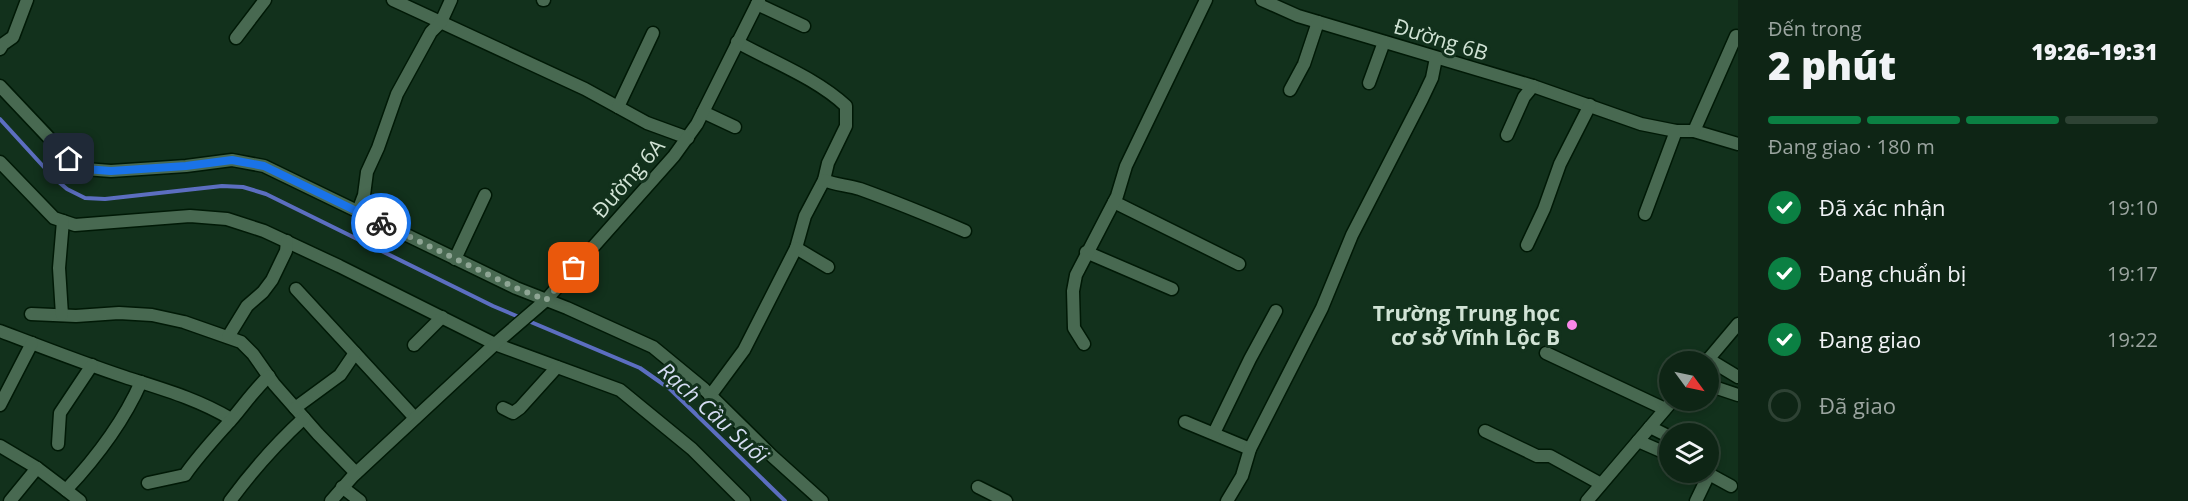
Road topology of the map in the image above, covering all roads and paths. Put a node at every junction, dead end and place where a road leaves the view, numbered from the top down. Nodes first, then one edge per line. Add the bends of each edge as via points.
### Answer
1 (27, 0) edge
2 (265, 0) edge
3 (393, 0) edge
4 (451, 0) edge
5 (1206, 0) edge
6 (1262, 0) edge
7 (758, 2) edge
8 (441, 22) junction
9 (1318, 22) junction
10 (804, 26) dead end
11 (653, 33) dead end
12 (1736, 36) dead end
13 (236, 38) dead end
14 (737, 42) junction
15 (1384, 42) junction
16 (0, 49) edge
17 (1436, 58) junction
18 (1369, 83) dead end
19 (0, 86) edge
20 (1530, 86) junction
21 (1290, 90) dead end
22 (1590, 105) junction
23 (618, 107) junction
24 (703, 112) junction
25 (735, 127) dead end
26 (1676, 131) junction
27 (1694, 131) junction
28 (1507, 135) dead end
29 (688, 138) junction
30 (1738, 144) edge
31 (0, 162) edge
32 (824, 180) junction
33 (485, 195) dead end
34 (1114, 202) junction
35 (358, 211) junction
36 (1645, 214) dead end
37 (63, 221) junction
38 (965, 231) dead end
39 (287, 241) junction
40 (1527, 245) dead end
41 (796, 248) junction
42 (1086, 252) junction
43 (455, 259) junction
44 (1239, 264) dead end
45 (828, 267) dead end
46 (296, 289) dead end
47 (1172, 289) dead end
48 (544, 302) junction
49 (1276, 311) dead end
50 (31, 314) dead end
51 (62, 315) junction
52 (442, 317) junction
53 (1738, 324) edge
54 (0, 332) edge
55 (228, 337) junction
56 (498, 342) junction
57 (32, 343) junction
58 (1084, 344) dead end
59 (414, 345) dead end
60 (1715, 351) edge
61 (1546, 352) dead end
62 (355, 353) junction
63 (92, 365) junction
64 (557, 367) junction
65 (1719, 367) edge
66 (269, 376) junction
67 (1738, 377) edge
68 (141, 382) junction
69 (1719, 389) edge
70 (1738, 395) edge
71 (710, 396) junction
72 (1659, 401) edge
73 (0, 405) edge
74 (296, 408) junction
75 (503, 408) dead end
76 (1664, 411) edge
77 (304, 418) junction
78 (415, 418) junction
79 (231, 419) junction
80 (1185, 422) dead end
81 (1650, 427) junction
82 (1485, 431) dead end
83 (1659, 432) edge
84 (1214, 433) junction
85 (1638, 441) junction
86 (58, 444) dead end
87 (0, 446) edge
88 (1250, 448) junction
89 (1659, 450) edge
90 (37, 468) junction
91 (356, 473) junction
92 (1719, 480) edge
93 (148, 483) dead end
94 (1703, 483) edge
95 (1601, 484) junction
96 (1731, 486) dead end
97 (342, 487) junction
98 (978, 487) dead end
99 (66, 490) junction
100 (10, 501) edge
101 (80, 501) edge
102 (231, 501) edge
103 (332, 501) edge
104 (360, 501) edge
105 (744, 501) edge
106 (822, 501) edge
107 (1006, 501) edge
108 (1227, 501) edge
109 (1587, 501) edge
110 (1696, 501) edge

1 - 16 street via 13,37
2 - 13 street
3 - 8 street
4 - 8 street
5 - 34 street via 1126,166
6 - 9 street, Đường 6B
7 - 10 street
7 - 14 street, Đường 6A
8 - 23 street
8 - 35 street via 431,32 397,94 367,172
9 - 15 street, Đường 6B
9 - 21 street via 1304,64
11 - 23 street
12 - 27 street
14 - 24 street, Đường 6A
14 - 32 street via 812,80 846,106 846,126
15 - 17 street, Đường 6B
15 - 18 street
17 - 20 street, Đường 6B
17 - 88 street via 1422,99 1352,234 1322,308
19 - 35 street via 69,159 85,169 111,171 232,160 264,166
20 - 22 street
20 - 28 street
22 - 26 street via 1641,124
22 - 40 street via 1560,164
23 - 29 street
24 - 25 street
24 - 29 street, Đường 6A
26 - 27 street
26 - 36 street
27 - 30 street
29 - 48 street, Đường 6A
31 - 37 street via 54,218
32 - 38 street via 910,207
32 - 41 street via 805,216
33 - 43 street
34 - 42 street
34 - 44 street
35 - 43 street
37 - 39 street via 75,225 190,216 227,219
37 - 51 street via 59,268
39 - 52 street
39 - 55 street via 272,280 247,306
41 - 45 street
41 - 71 street via 749,342
42 - 47 street
42 - 58 street via 1072,291 1074,328
43 - 48 street
46 - 62 street
48 - 56 street, Đường 6A
48 - 71 street via 652,347
49 - 84 street
50 - 51 street
51 - 55 street via 152,315
52 - 56 street
52 - 59 street
53 - 60 street
54 - 57 street
55 - 66 street via 241,342
56 - 64 street
56 - 78 street, Đường 6A
57 - 63 street
57 - 73 street
61 - 72 street
62 - 74 street via 340,375
62 - 78 street
63 - 68 street
63 - 86 street via 60,413
64 - 75 street via 520,408 513,413
64 - 105 street via 620,390 692,449
65 - 67 street
66 - 74 street
66 - 79 street
68 - 79 street via 210,406
68 - 99 street via 110,436
69 - 70 street
71 - 106 street
74 - 77 street
76 - 81 street
77 - 91 street
77 - 102 street via 246,479
78 - 91 street, Đường 6A
79 - 93 street via 185,475
80 - 84 street
81 - 83 street
81 - 85 street
82 - 95 street via 1537,456 1550,456
84 - 88 street
85 - 89 street
85 - 95 street
87 - 90 street
88 - 108 street via 1242,476
90 - 99 street
90 - 100 street
91 - 97 street, Đường 6A
92 - 96 street
94 - 110 street
95 - 109 street
97 - 103 street, Đường 6A
97 - 104 street
98 - 107 street
99 - 101 street

